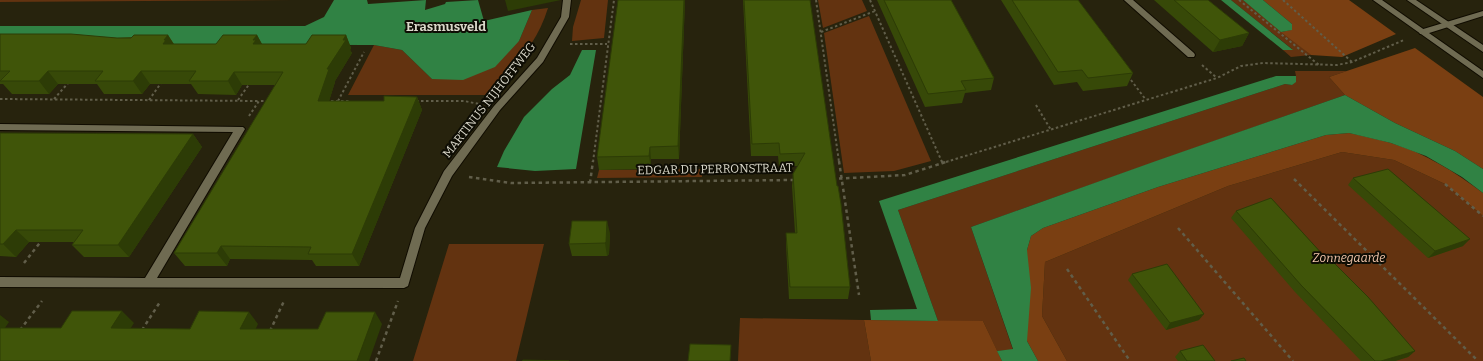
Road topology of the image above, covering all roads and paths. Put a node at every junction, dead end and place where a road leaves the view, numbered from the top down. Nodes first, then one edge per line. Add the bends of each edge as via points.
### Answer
1 (567, 0) edge
2 (614, 0) edge
3 (816, 0) edge
4 (870, 0) edge
5 (1128, 0) edge
6 (1239, 0) edge
7 (1283, 0) edge
8 (1377, 0) edge
9 (1411, 0) edge
10 (875, 11) junction
11 (1483, 13) edge
12 (1447, 25) junction
13 (821, 32) junction
14 (1423, 32) junction
15 (549, 44) junction
16 (607, 44) junction
17 (1483, 49) edge
18 (364, 52) dead end
19 (1191, 55) dead end
20 (1352, 62) junction
21 (1319, 65) junction
22 (1128, 75) edge
23 (1483, 75) edge
24 (72, 78) edge
25 (162, 82) edge
26 (250, 82) edge
27 (0, 100) edge
28 (53, 100) junction
29 (148, 100) junction
30 (1146, 100) junction
31 (238, 101) junction
32 (259, 101) junction
33 (275, 101) edge
34 (322, 101) edge
35 (338, 101) junction
36 (354, 101) edge
37 (409, 101) edge
38 (1036, 105) dead end
39 (497, 108) junction
40 (0, 127) edge
41 (240, 129) junction
42 (1051, 130) junction
43 (943, 164) junction
44 (448, 174) junction
45 (825, 179) edge
46 (841, 179) junction
47 (1294, 179) dead end
48 (802, 180) edge
49 (590, 183) junction
50 (1445, 184) dead end
51 (1483, 216) edge
52 (1178, 228) dead end
53 (43, 239) edge
54 (1067, 269) dead end
55 (5, 282) edge
56 (56, 282) junction
57 (148, 283) junction
58 (171, 283) junction
59 (293, 283) junction
60 (404, 283) junction
61 (859, 295) dead end
62 (19, 332) edge
63 (269, 333) edge
64 (139, 335) edge
65 (376, 361) edge
66 (1130, 361) edge
67 (1293, 361) edge
68 (1478, 361) edge

1 - 15 street, MARTINUS NIJHOFFWEG via 565,17
2 - 16 path
3 - 13 path
4 - 10 path
5 - 19 street
6 - 21 path
7 - 20 path
8 - 14 street
9 - 12 street
10 - 13 path
10 - 43 path
11 - 12 street
12 - 14 street
12 - 17 street
13 - 46 path
14 - 20 path
14 - 23 street
15 - 16 path
15 - 39 street, MARTINUS NIJHOFFWEG via 540,60
16 - 49 path
18 - 35 path
20 - 21 path
21 - 30 path via 1263,63 1241,66 1217,78
22 - 30 path
24 - 28 path
25 - 29 path
26 - 31 path
27 - 28 path
28 - 29 path
29 - 31 path
30 - 42 path
31 - 32 path
32 - 33 path
32 - 41 path
34 - 35 path
35 - 36 path
37 - 39 path via 464,101
38 - 42 path
39 - 44 street, MARTINUS NIJHOFFWEG
40 - 41 street
41 - 57 street
42 - 43 path
43 - 46 path via 905,175
44 - 49 path, EDGAR DU PERRONSTRAAT via 511,183
44 - 60 street, MARTINUS NIJHOFFWEG via 420,228
45 - 46 path
46 - 61 path
47 - 68 path
48 - 49 path, EDGAR DU PERRONSTRAAT
50 - 51 path
52 - 67 path
53 - 55 path
54 - 66 path
55 - 56 street
56 - 57 street
56 - 62 path
57 - 58 street
58 - 59 street
58 - 64 path
59 - 60 street
59 - 63 path
60 - 65 path

